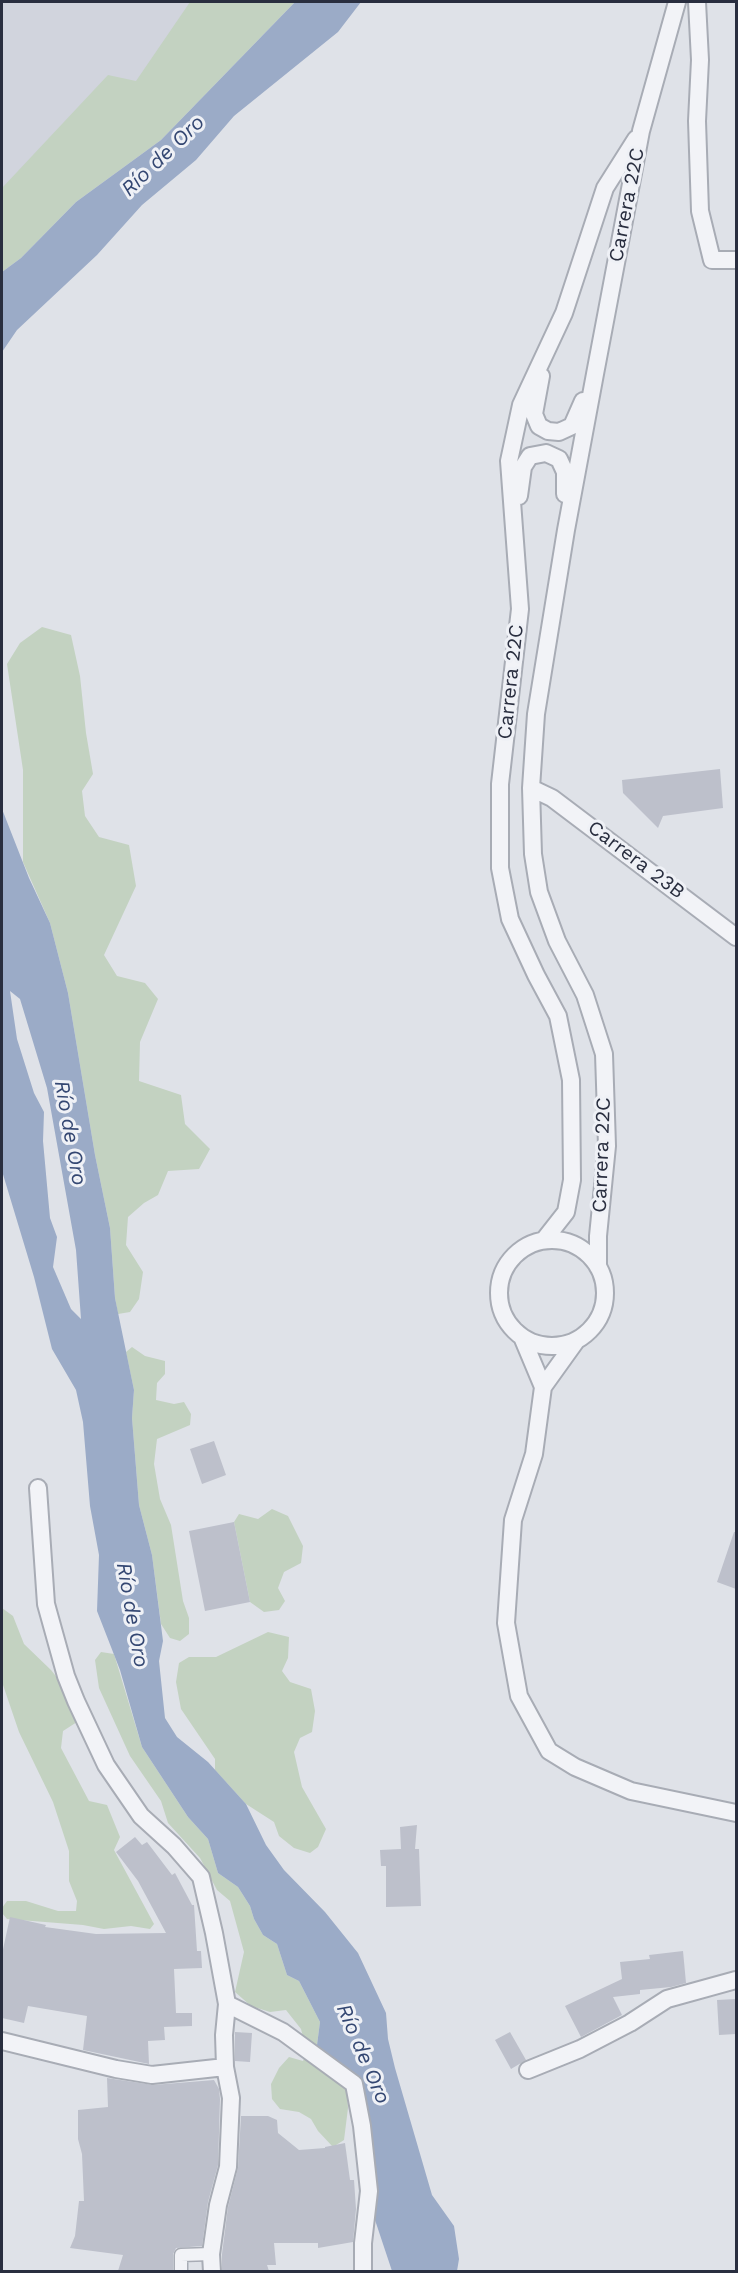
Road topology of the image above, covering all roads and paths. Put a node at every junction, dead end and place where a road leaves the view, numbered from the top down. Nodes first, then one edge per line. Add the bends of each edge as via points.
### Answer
1 (677, 2) edge
2 (697, 2) edge
3 (641, 130) junction
4 (736, 260) edge
5 (546, 354) junction
6 (595, 374) junction
7 (566, 530) junction
8 (515, 531) junction
9 (531, 788) junction
10 (736, 937) edge
11 (544, 1240) junction
12 (598, 1267) junction
13 (522, 1337) junction
14 (576, 1341) junction
15 (543, 1386) junction
16 (38, 1488) dead end
17 (736, 1814) edge
18 (736, 1980) edge
19 (227, 2004) junction
20 (2, 2041) edge
21 (225, 2067) junction
22 (528, 2070) dead end
23 (211, 2254) junction
24 (182, 2271) edge
25 (212, 2271) edge
26 (363, 2271) edge

1 - 3 street, Carrera 22C
2 - 4 street via 700,211 712,260
3 - 5 street, Carrera 22C via 605,188 564,313
3 - 6 street, Carrera 22C
5 - 6 street via 534,414 539,426 548,431 559,432 572,426
5 - 8 street, Carrera 22C via 520,405 509,460
6 - 7 street, Carrera 22C
7 - 8 street via 565,472 559,459 546,453 530,456 523,467
7 - 9 street, Carrera 22C via 536,714
8 - 11 street, Carrera 22C via 520,609 500,784 500,868 510,918 558,1016 571,1080 572,1180 566,1212
9 - 10 street, Carrera 23B via 552,798
9 - 12 street, Carrera 22C via 533,855 539,892 557,942 585,995 604,1054 607,1146
11 - 12 street via 569,1243 586,1253
11 - 13 street via 520,1250 504,1269 500,1281 500,1306 512,1329
12 - 14 street via 605,1292 603,1304 592,1327
13 - 14 street via 546,1345
13 - 15 street
14 - 15 street
15 - 17 street via 534,1454 513,1520 506,1623 519,1696 549,1751 575,1767 631,1791
16 - 19 street via 46,1604 66,1676 106,1765 141,1816 201,1877
18 - 22 street via 668,2000 580,2049
19 - 21 street
19 - 26 street via 283,2032 354,2084 369,2191
20 - 21 street via 152,2075
21 - 23 street via 231,2098 228,2167
23 - 24 street via 181,2255
23 - 25 street

